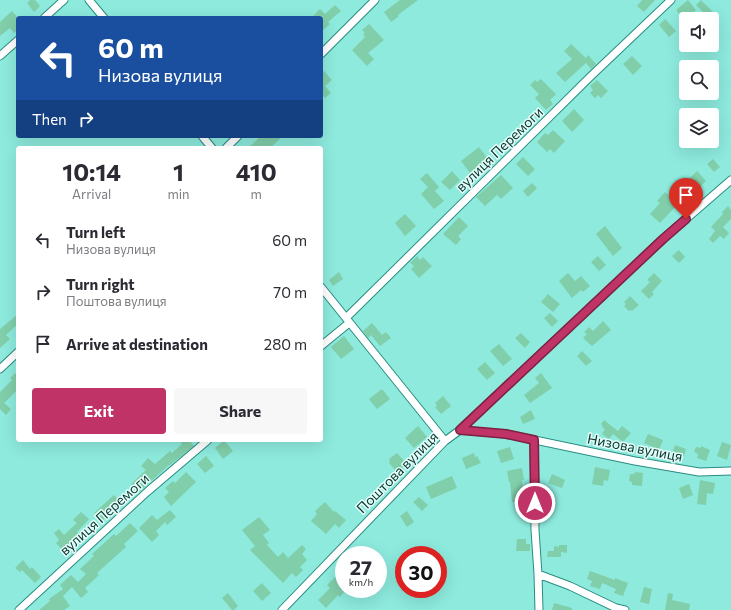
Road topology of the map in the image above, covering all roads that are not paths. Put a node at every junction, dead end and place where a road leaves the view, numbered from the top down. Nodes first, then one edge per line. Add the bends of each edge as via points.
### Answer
1 (64, 0) edge
2 (89, 0) edge
3 (375, 0) edge
4 (671, 0) edge
5 (46, 16) edge
6 (102, 16) edge
7 (16, 42) edge
8 (323, 52) edge
9 (0, 56) edge
10 (204, 138) edge
11 (236, 138) edge
12 (210, 146) edge
13 (228, 146) edge
14 (731, 180) edge
15 (323, 289) edge
16 (348, 320) junction
17 (323, 344) edge
18 (16, 354) edge
19 (0, 369) edge
20 (460, 430) junction
21 (534, 440) junction
22 (445, 441) junction
23 (206, 442) edge
24 (731, 471) edge
25 (538, 574) junction
26 (19, 610) edge
27 (282, 610) edge
28 (539, 610) edge
29 (625, 610) edge

1 - 5 street
2 - 6 street
3 - 8 street
4 - 16 street, вулиця Перемоги via 591,76
7 - 9 street
10 - 12 street
11 - 13 street
14 - 20 street, Поштова вулиця via 663,239
15 - 16 street
16 - 17 street, вулиця Перемоги
16 - 22 street
18 - 19 street
20 - 21 street, Низова вулиця via 506,434
20 - 22 street, Поштова вулиця
21 - 24 street, Низова вулиця via 699,472
21 - 25 street
22 - 27 street, Поштова вулиця
23 - 26 street, вулиця Перемоги via 147,492
25 - 28 street
25 - 29 street

